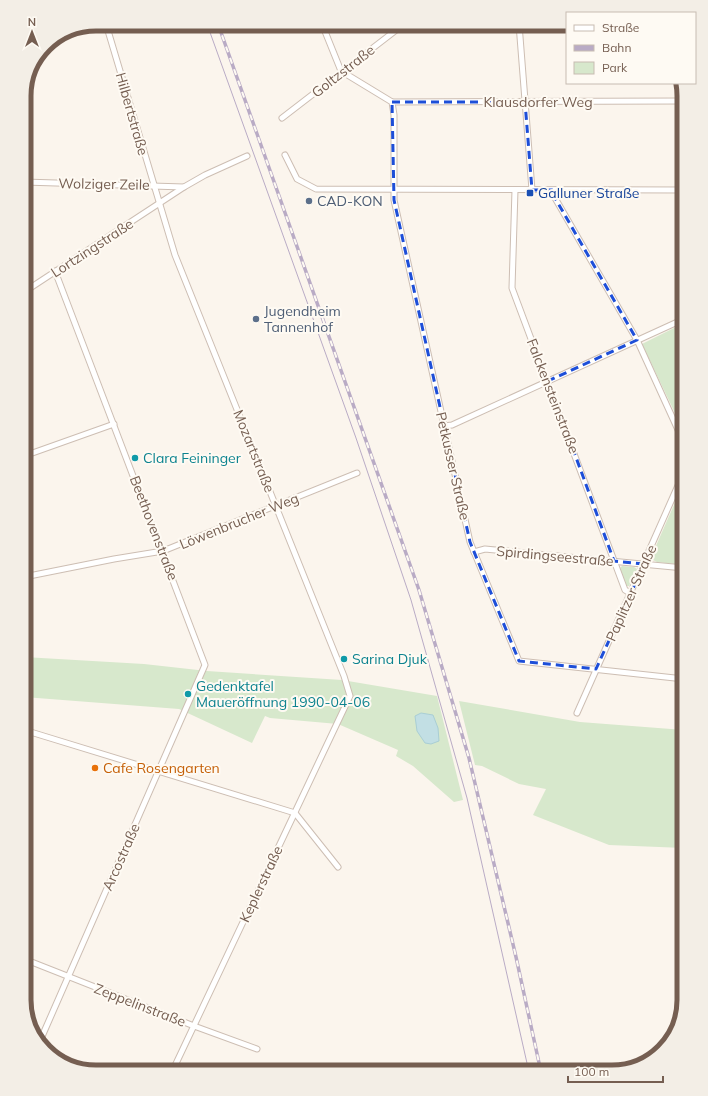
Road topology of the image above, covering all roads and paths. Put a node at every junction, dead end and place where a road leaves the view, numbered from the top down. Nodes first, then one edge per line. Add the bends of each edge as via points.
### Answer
1 (108, 31) edge
2 (325, 31) edge
3 (395, 31) edge
4 (520, 31) edge
5 (342, 71) junction
6 (677, 101) edge
7 (392, 102) junction
8 (525, 102) junction
9 (282, 118) dead end
10 (285, 155) dead end
11 (247, 156) dead end
12 (31, 182) edge
13 (153, 185) junction
14 (184, 187) junction
15 (393, 189) junction
16 (515, 190) junction
17 (532, 190) junction
18 (555, 190) junction
19 (677, 190) edge
20 (159, 204) junction
21 (55, 272) junction
22 (31, 287) edge
23 (677, 322) edge
24 (637, 340) junction
25 (548, 381) junction
26 (114, 424) junction
27 (444, 426) junction
28 (677, 427) edge
29 (31, 454) edge
30 (357, 473) dead end
31 (677, 488) edge
32 (276, 506) junction
33 (163, 551) junction
34 (474, 552) junction
35 (614, 561) junction
36 (644, 564) junction
37 (677, 567) edge
38 (31, 576) edge
39 (630, 593) junction
40 (596, 669) junction
41 (203, 672) joint
42 (677, 678) edge
43 (350, 696) joint
44 (577, 713) dead end
45 (31, 732) edge
46 (159, 772) junction
47 (295, 813) junction
48 (338, 867) dead end
49 (31, 962) edge
50 (67, 976) junction
51 (194, 1026) junction
52 (42, 1036) edge
53 (257, 1049) dead end
54 (175, 1065) edge

1 - 13 street, Hilbertstraße
2 - 5 street
3 - 5 street, Goltzstraße
4 - 8 street
5 - 7 street
5 - 9 street, Goltzstraße
6 - 8 street, Klausdorfer Weg
7 - 8 street, Klausdorfer Weg
7 - 15 street, Petkusser Straße
8 - 17 street
10 - 15 street via 297,179 311,188
11 - 14 street, Wolziger Zeile
12 - 13 street, Wolziger Zeile
13 - 14 street, Wolziger Zeile
13 - 20 street, Hilbertstraße
14 - 20 street, Wolziger Zeile
15 - 16 street
15 - 27 street, Petkusser Straße
16 - 17 street
16 - 25 street, Falckensteinstraße via 512,288
17 - 18 street
18 - 19 street
18 - 24 street via 555,198
20 - 21 street, Lortzingstraße
20 - 32 street, Mozartstraße via 175,255
21 - 22 street, Lortzingstraße
21 - 26 street, Beethovenstraße
23 - 24 street
24 - 25 street
24 - 28 street
25 - 27 street via 452,425
25 - 35 street, Falckensteinstraße
26 - 29 street
26 - 33 street, Beethovenstraße
27 - 34 street, Petkusser Straße
30 - 32 street, Löwenbrucher Weg
31 - 36 street, Paplitzer Straße
32 - 33 street, Löwenbrucher Weg
32 - 43 street, Mozartstraße
33 - 38 street, Löwenbrucher Weg
33 - 41 street, Beethovenstraße via 205,662
34 - 35 street, Spirdingseestraße via 485,549
34 - 40 street, Petkusser Straße via 519,661
35 - 36 street, Spirdingseestraße
35 - 39 street, Falckensteinstraße via 625,590
36 - 37 street, Spirdingseestraße
36 - 39 street, Paplitzer Straße
39 - 40 street, Paplitzer Straße
40 - 42 street
40 - 44 street, Paplitzer Straße
41 - 46 street, Arcostraße
43 - 47 street, Keplerstraße
45 - 46 street
46 - 47 street
46 - 50 street, Arcostraße
47 - 48 street
47 - 51 street, Keplerstraße
49 - 50 street, Zeppelinstraße
50 - 51 street, Zeppelinstraße
50 - 52 street, Arcostraße
51 - 53 street, Zeppelinstraße
51 - 54 street, Keplerstraße

